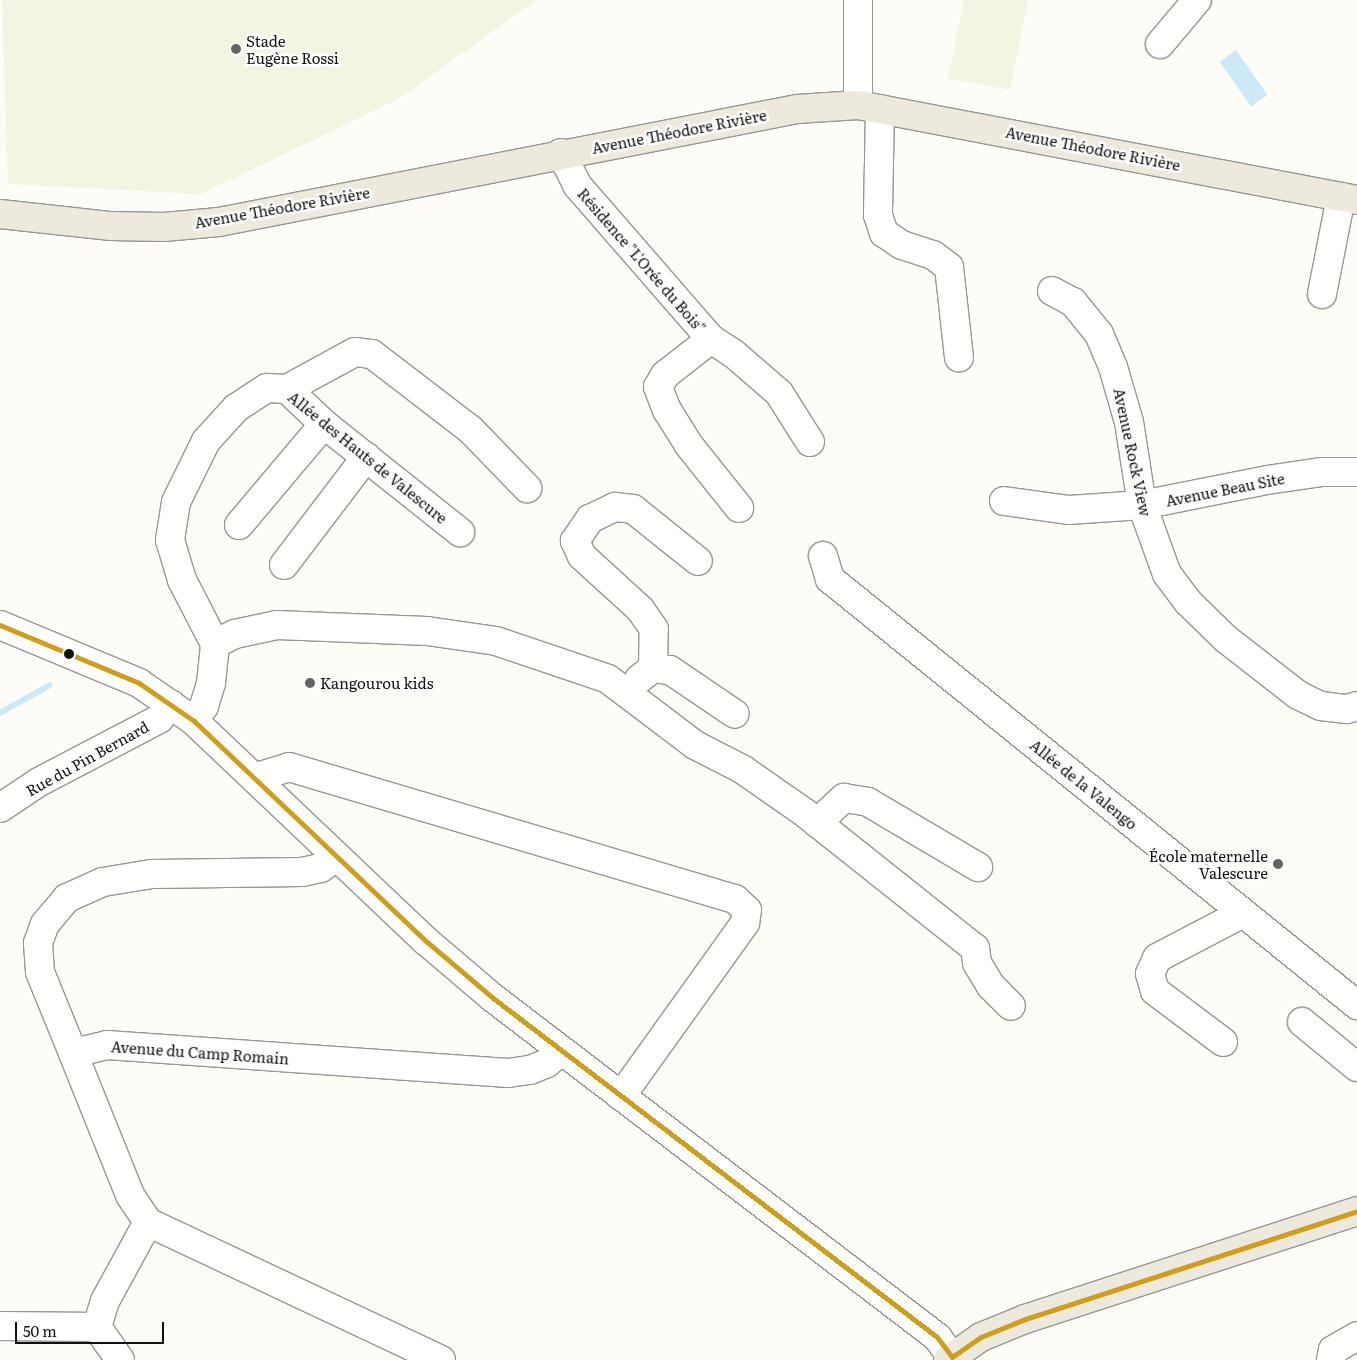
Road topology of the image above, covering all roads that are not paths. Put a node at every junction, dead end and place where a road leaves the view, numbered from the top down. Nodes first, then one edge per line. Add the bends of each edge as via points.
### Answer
1 (858, 0) edge
2 (1197, 0) edge
3 (1160, 44) dead end
4 (869, 107) junction
5 (561, 153) junction
6 (1349, 198) edge
7 (0, 214) edge
8 (1052, 291) dead end
9 (1322, 294) dead end
10 (711, 339) junction
11 (960, 357) dead end
12 (286, 389) junction
13 (324, 424) junction
14 (810, 442) dead end
15 (366, 458) junction
16 (1357, 472) edge
17 (527, 488) dead end
18 (1004, 500) dead end
19 (1142, 505) junction
20 (740, 508) dead end
21 (239, 525) dead end
22 (460, 532) dead end
23 (823, 556) dead end
24 (698, 560) dead end
25 (284, 565) dead end
26 (0, 624) edge
27 (215, 644) junction
28 (653, 668) junction
29 (626, 693) junction
30 (171, 704) junction
31 (1357, 706) edge
32 (735, 714) dead end
33 (194, 721) junction
34 (254, 778) junction
35 (0, 808) edge
36 (817, 823) junction
37 (336, 857) junction
38 (978, 867) dead end
39 (1242, 914) junction
40 (1357, 1005) edge
41 (1011, 1006) dead end
42 (1302, 1022) dead end
43 (1223, 1042) dead end
44 (561, 1051) junction
45 (72, 1053) junction
46 (1357, 1067) edge
47 (621, 1096) junction
48 (1357, 1212) edge
49 (148, 1222) junction
50 (0, 1326) edge
51 (97, 1327) junction
52 (1357, 1336) edge
53 (950, 1358) edge
54 (120, 1360) edge
55 (441, 1360) edge
56 (1331, 1360) edge

1 - 4 street
2 - 3 street
4 - 5 main road, Avenue Théodore Rivière via 797,108
4 - 6 main road, Avenue Théodore Rivière
4 - 11 street via 878,215 884,233 902,245 933,255 949,267
5 - 7 main road, Avenue Théodore Rivière via 219,222 164,227 111,226
5 - 10 street, Résidence "L'Orée du Bois" via 577,185
6 - 9 street
8 - 19 street, Avenue Rock View via 1073,302 1099,334 1113,367 1129,422
10 - 14 street, Résidence "L'Orée du Bois" via 734,354 779,393
10 - 20 street, Résidence "L'Orée du Bois" via 665,375 658,387 667,410 688,444
12 - 13 street, Allée des Hauts de Valescure
12 - 17 street via 354,352 372,354 471,430
12 - 27 street, Allée des Hauts de Valescure via 267,388 236,408 206,441 176,502 170,540 182,580
13 - 15 street, Allée des Hauts de Valescure
13 - 21 street
15 - 22 street, Allée des Hauts de Valescure
15 - 25 street
16 - 19 street, Avenue Beau Site via 1322,472 1267,480
18 - 19 street, Avenue Beau Site via 1069,510
19 - 31 street, Avenue Rock View via 1167,574 1188,602 1226,639 1298,695 1321,706 1346,709
23 - 39 street, Allée de la Valengo via 830,579
24 - 28 street via 633,508 615,507 590,519 575,541 582,556 640,608 654,630
26 - 30 street via 139,683
27 - 29 street via 235,634 277,625 427,631 496,641 608,679
27 - 33 street via 211,683 204,706
28 - 29 street
28 - 32 street via 670,670
29 - 36 street via 695,745 742,769
30 - 33 street
30 - 35 street, Rue du Pin Bernard via 159,719 39,782
33 - 34 street
34 - 37 street
34 - 47 street via 289,767 735,899 747,910 746,923
36 - 38 street via 837,801 844,798 868,802
36 - 41 street via 975,948 977,963 991,986
37 - 44 street via 426,941
37 - 45 street via 320,868 302,872 152,874 103,882 67,898 45,924 38,943 40,972
39 - 40 street, Allée de la Valengo
39 - 43 street via 1157,958 1150,974 1155,991
42 - 46 street
44 - 45 street, Avenue du Camp Romain via 547,1063 530,1070 508,1073 106,1045
44 - 47 street
45 - 49 street via 130,1194
47 - 53 street via 937,1337
48 - 53 main road via 1024,1319 981,1337
49 - 51 street via 105,1301
49 - 55 street
50 - 51 street
51 - 54 street
52 - 56 street via 1333,1350

